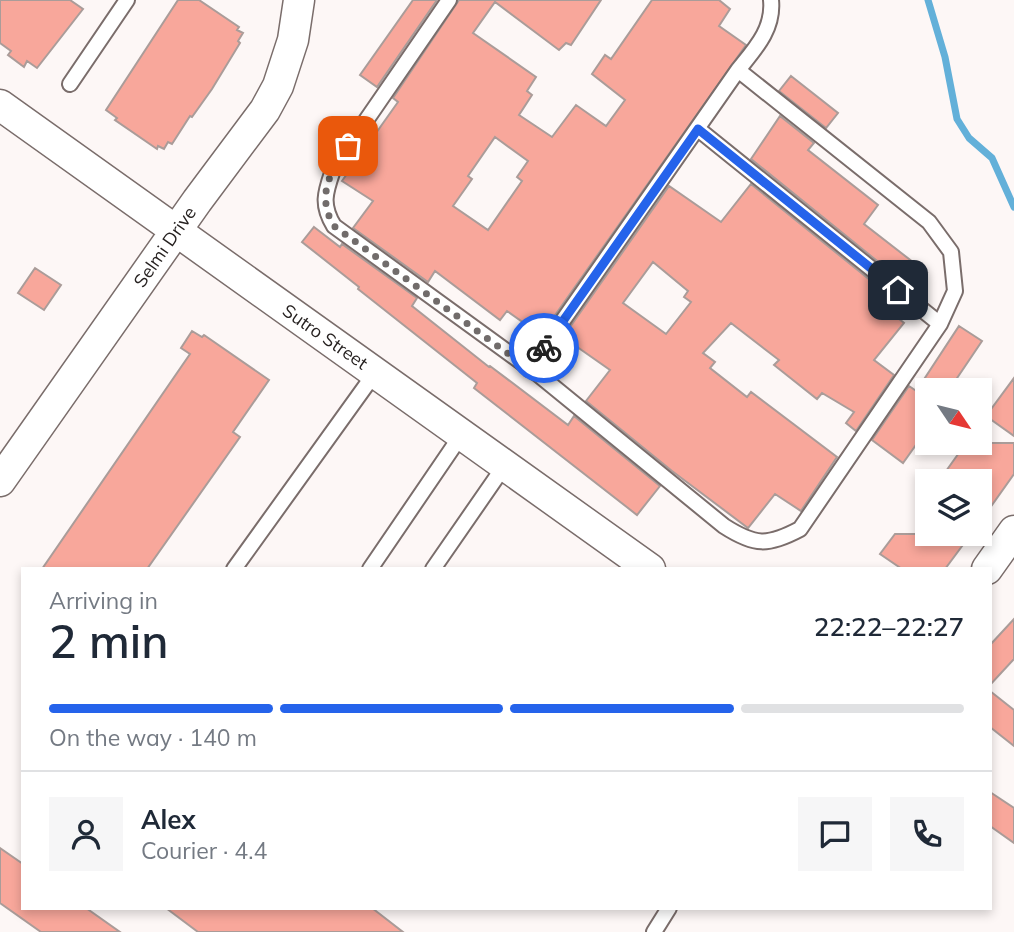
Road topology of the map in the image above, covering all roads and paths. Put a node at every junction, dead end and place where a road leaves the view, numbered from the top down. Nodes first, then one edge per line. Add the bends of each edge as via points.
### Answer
1 (127, 0) edge
2 (299, 0) edge
3 (449, 0) edge
4 (771, 0) edge
5 (738, 70) junction
6 (70, 84) dead end
7 (0, 105) edge
8 (698, 129) junction
9 (176, 232) junction
10 (940, 324) junction
11 (529, 369) junction
12 (375, 373) junction
13 (461, 434) junction
14 (505, 465) junction
15 (0, 481) edge
16 (235, 567) edge
17 (371, 567) edge
18 (434, 567) edge
19 (646, 567) edge
20 (668, 910) edge
21 (654, 932) edge

1 - 6 lane
2 - 9 street, Selmi Drive via 293,40 278,86
3 - 11 lane via 334,167 325,191 326,212 334,226
4 - 5 lane via 772,14 763,38
5 - 8 lane
5 - 10 lane via 929,222 951,252 955,290
7 - 9 street, Sutro Street
8 - 10 lane
8 - 11 lane
9 - 12 street, Sutro Street
9 - 15 street, Selmi Drive
10 - 11 lane via 800,530 778,541 746,540 724,526
12 - 13 street, Sutro Street
12 - 16 lane
13 - 14 street, Sutro Street
13 - 17 lane
14 - 18 lane
14 - 19 street, Sutro Street
20 - 21 lane

